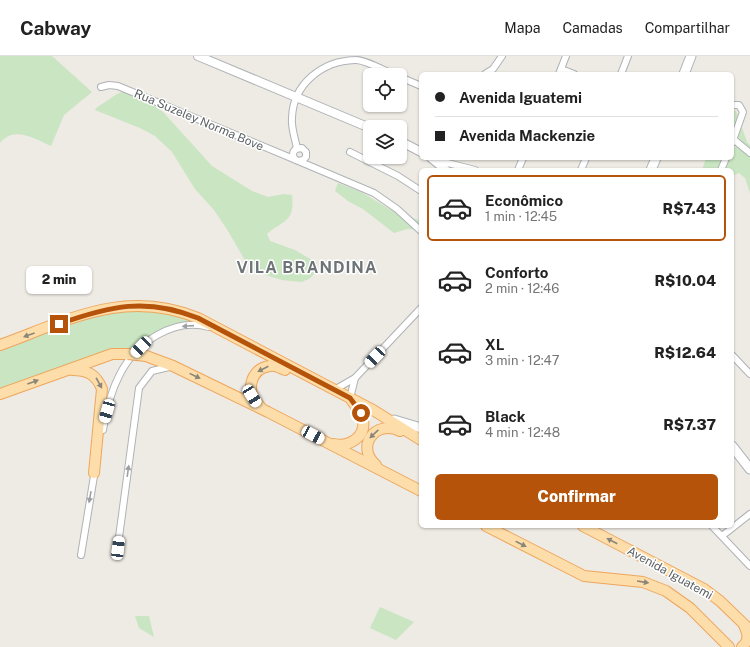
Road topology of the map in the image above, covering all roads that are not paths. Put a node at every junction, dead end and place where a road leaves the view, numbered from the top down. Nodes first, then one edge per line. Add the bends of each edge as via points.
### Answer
1 (198, 56) edge
2 (502, 56) edge
3 (566, 56) edge
4 (628, 56) edge
5 (691, 56) edge
6 (698, 56) edge
7 (357, 58) edge
8 (379, 68) edge
9 (560, 71) edge
10 (488, 72) edge
11 (622, 72) edge
12 (685, 72) edge
13 (691, 72) edge
14 (407, 80) edge
15 (419, 85) edge
16 (101, 87) dead end
17 (296, 97) junction
18 (734, 105) edge
19 (363, 125) edge
20 (734, 137) edge
21 (734, 141) edge
22 (407, 145) edge
23 (297, 148) junction
24 (419, 151) edge
25 (350, 152) dead end
26 (750, 153) edge
27 (297, 160) junction
28 (433, 160) edge
29 (435, 160) edge
30 (443, 168) edge
31 (458, 168) edge
32 (419, 190) edge
33 (419, 229) edge
34 (419, 310) edge
35 (225, 333) junction
36 (0, 345) edge
37 (734, 357) edge
38 (173, 366) junction
39 (66, 370) junction
40 (750, 374) edge
41 (355, 378) junction
42 (313, 379) junction
43 (334, 391) junction
44 (0, 394) edge
45 (350, 398) junction
46 (373, 410) junction
47 (268, 412) junction
48 (419, 427) edge
49 (419, 441) edge
50 (419, 441) edge
51 (326, 442) junction
52 (734, 449) edge
53 (750, 469) edge
54 (94, 473) junction
55 (386, 473) junction
56 (419, 490) edge
57 (750, 514) edge
58 (734, 527) edge
59 (490, 528) edge
60 (587, 528) edge
61 (714, 528) edge
62 (732, 528) edge
63 (722, 536) junction
64 (117, 552) dead end
65 (81, 555) dead end
66 (750, 566) edge
67 (747, 627) edge
68 (714, 632) junction
69 (729, 647) edge
70 (737, 647) edge
71 (742, 647) edge

1 - 17 street
2 - 10 street
3 - 9 street
4 - 11 street
5 - 12 main road
6 - 13 main road
7 - 8 street
7 - 17 street via 324,66 307,80
14 - 15 street
16 - 27 street, Rua Suzeley Norma Bove via 118,86
17 - 19 street
17 - 23 street via 292,118
18 - 20 street via 739,105 743,112
21 - 26 street
22 - 24 street
23 - 27 street via 293,154
23 - 27 street via 304,149 306,155 305,159
25 - 32 street
27 - 33 street, Rua Suzeley Norma Bove via 374,193
28 - 30 street
29 - 31 street
34 - 41 street
35 -> 36 main road via 198,318 172,308 129,305 92,312
35 - 42 main road
35 -> 54 street via 194,325 167,329 150,340 129,360 113,390
37 - 40 street
38 - 39 main road, bridge via 146,356 112,354
38 -> 47 main road
64 -> 38 street via 139,388 152,371
44 -> 39 main road
39 -> 54 main road via 84,370 91,373 102,389
41 - 43 street
41 - 45 street
42 - 43 main road
42 -> 47 main road via 303,378 274,366 259,370 250,388 256,403
43 - 45 main road
45 - 46 main road
45 - 51 main road via 364,421 362,432 348,444
46 - 48 main road via 398,422
46 - 49 main road
47 - 51 main road
50 -> 55 main road via 394,428 382,428 375,432 369,440 368,455 372,462
51 - 55 main road
52 - 53 main road
54 -> 65 street
55 - 56 main road
57 - 58 street
59 -> 68 main road, Avenida Iguatemi via 584,576 643,582 666,591 683,601
67 -> 60 main road, Avenida Iguatemi via 720,600 704,589
61 - 63 street
62 - 63 street
63 - 66 street
67 - 71 main road via 748,641
68 - 69 main road, Avenida Iguatemi
68 - 70 main road

